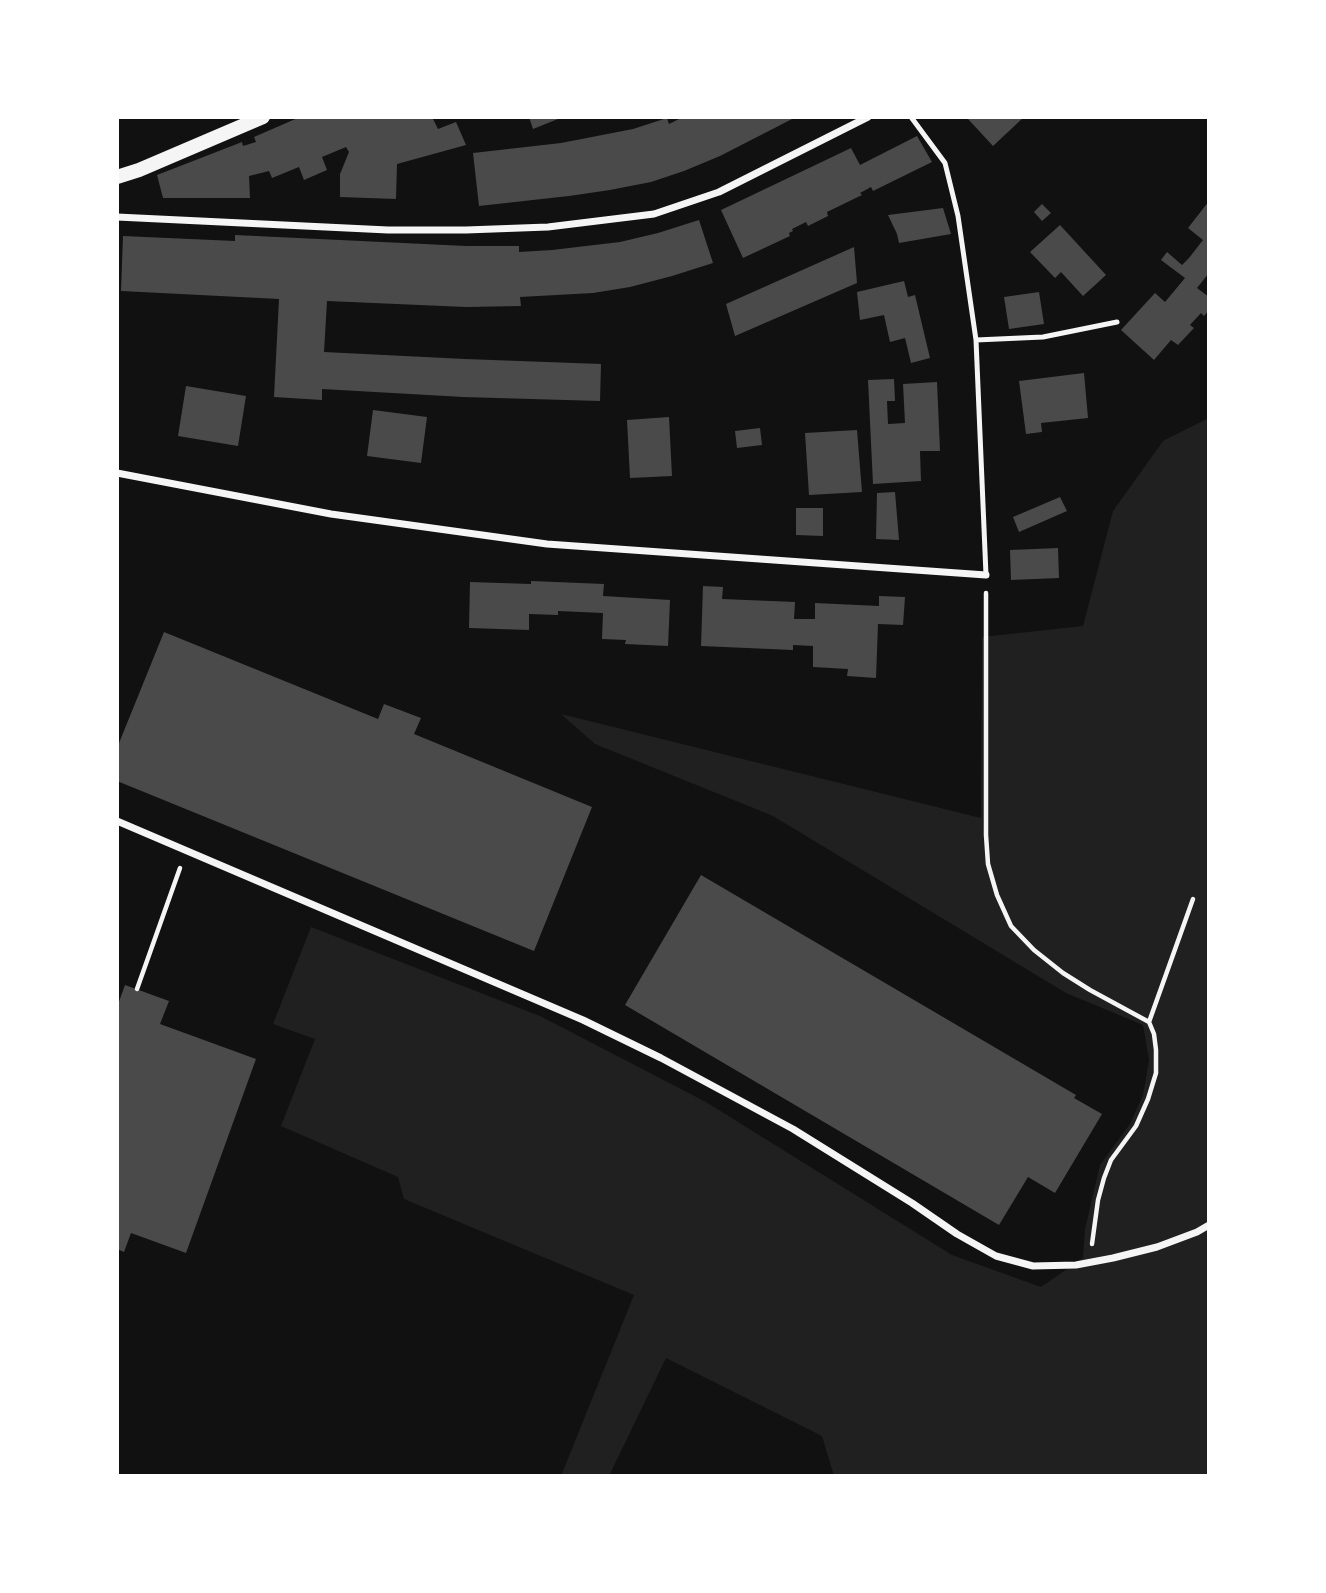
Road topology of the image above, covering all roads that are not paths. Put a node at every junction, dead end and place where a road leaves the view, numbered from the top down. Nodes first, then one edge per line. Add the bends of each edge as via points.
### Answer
1 (262, 117) edge
2 (868, 117) edge
3 (923, 117) edge
4 (913, 120) edge
5 (117, 177) edge
6 (117, 217) edge
7 (1117, 322) dead end
8 (976, 340) junction
9 (117, 473) edge
10 (986, 575) joint
11 (117, 821) edge
12 (1209, 1225) edge

1 - 5 main road
2 - 6 street via 719,192 627,218 548,228 388,230
3 - 4 lane
4 - 8 lane via 945,163 958,216
7 - 8 lane via 1043,337
8 - 10 lane
9 - 10 street via 331,514 547,544
11 - 12 street via 583,1020 661,1058 793,1129 996,1256 1033,1266 1076,1265 1157,1247

